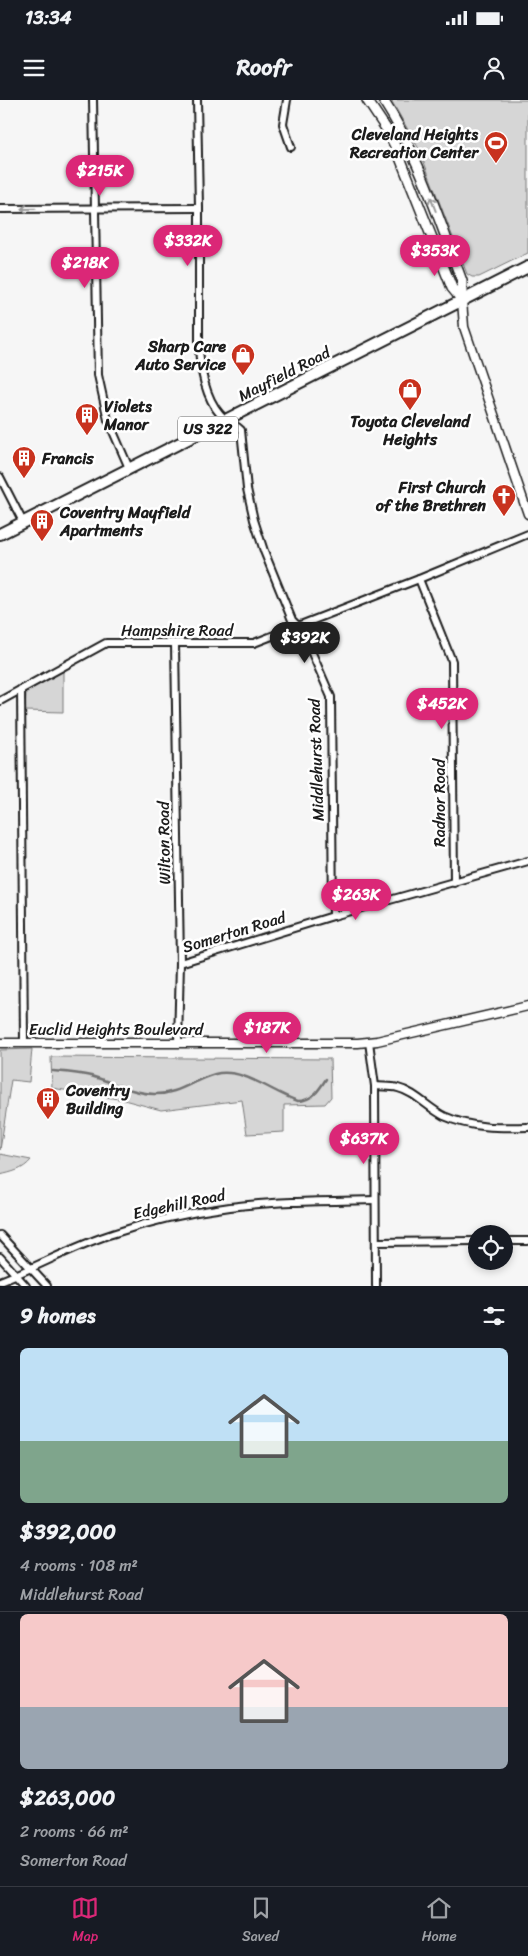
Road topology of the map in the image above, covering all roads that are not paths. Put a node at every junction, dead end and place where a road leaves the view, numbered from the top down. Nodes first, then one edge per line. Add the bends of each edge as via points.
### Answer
1 (93, 100) edge
2 (197, 100) edge
3 (287, 100) edge
4 (383, 100) edge
5 (370, 101) edge
6 (290, 147) dead end
7 (421, 174) junction
8 (409, 179) junction
9 (95, 208) junction
10 (199, 208) junction
11 (0, 209) edge
12 (445, 235) junction
13 (433, 239) junction
14 (528, 266) edge
15 (462, 300) junction
16 (225, 420) junction
17 (129, 468) junction
18 (0, 477) edge
19 (528, 514) edge
20 (22, 522) junction
21 (0, 534) edge
22 (528, 534) edge
23 (419, 579) junction
24 (298, 626) junction
25 (175, 644) junction
26 (21, 689) junction
27 (0, 701) edge
28 (528, 861) edge
29 (454, 883) junction
30 (333, 916) junction
31 (180, 963) junction
32 (528, 1006) edge
33 (369, 1042) junction
34 (0, 1043) edge
35 (24, 1043) junction
36 (178, 1043) junction
37 (375, 1086) junction
38 (528, 1127) edge
39 (375, 1200) junction
40 (0, 1235) edge
41 (468, 1241) edge
42 (513, 1241) edge
43 (528, 1241) edge
44 (376, 1242) junction
45 (0, 1257) edge
46 (32, 1268) junction
47 (17, 1275) junction
48 (0, 1281) edge
49 (26, 1286) edge
50 (47, 1286) edge
51 (376, 1286) edge

1 - 9 street
2 - 10 street, Middlehurst Road
3 - 6 street via 283,124
4 - 7 main road via 400,127
5 - 8 main road
7 - 8 main road
12 -> 7 main road
8 - 13 main road
9 - 10 street
9 -> 11 street
9 - 17 street via 98,375 108,420
10 - 16 street, Middlehurst Road via 200,361 208,393
12 - 13 main road
12 - 15 main road via 462,281
13 - 15 main road via 452,288
14 - 15 main road, Mayfield Road / US 322
15 - 16 main road, Mayfield Road / US 322
15 - 19 street via 464,328
16 - 17 main road, Mayfield Road / US 322
16 - 24 street, Middlehurst Road via 242,433 247,490 254,520 272,574 292,620
17 - 20 main road, Mayfield Road / US 322
18 - 20 street
20 - 21 main road, Mayfield Road / US 322
22 - 23 street, Hampshire Road
23 - 24 street, Hampshire Road
23 - 29 street, Radnor Road via 452,661
24 - 25 street, Hampshire Road via 254,643
24 - 30 street, Middlehurst Road via 331,697
25 - 26 street, Hampshire Road via 106,643
25 - 31 street, Wilton Road
26 - 27 street, Hampshire Road
26 - 35 street
28 - 29 street, Somerton Road
29 - 30 street, Somerton Road
30 - 31 street, Somerton Road
31 - 36 street, Wilton Road
32 - 33 street, Euclid Heights Boulevard
33 - 36 street, Euclid Heights Boulevard
33 - 37 street
34 - 35 street, Euclid Heights Boulevard
35 - 36 street, Euclid Heights Boulevard
37 - 38 street via 404,1090 457,1121 478,1126
37 - 39 street
39 - 44 street
39 - 46 street, Edgehill Road via 282,1202 188,1214 83,1244
40 - 46 street
41 - 44 street
42 - 43 street
44 - 51 street
45 - 47 street
46 - 47 street, Edgehill Road
46 - 50 street
47 - 48 street, Edgehill Road
47 - 49 street

